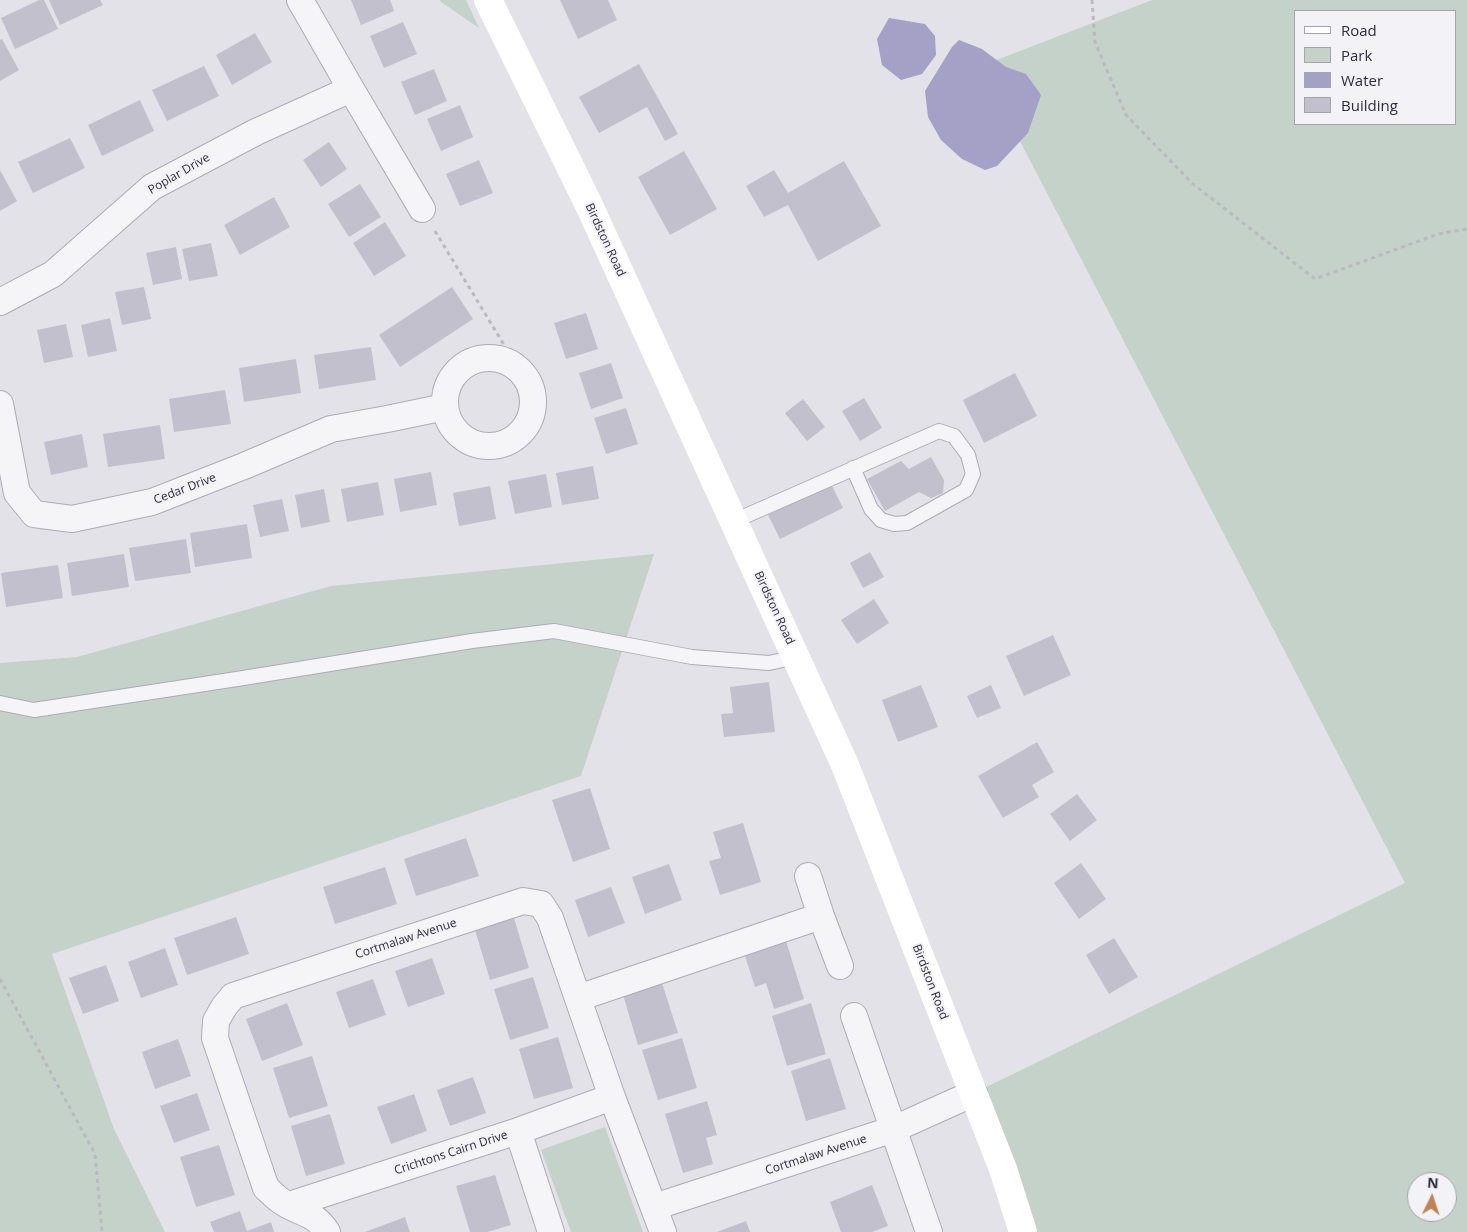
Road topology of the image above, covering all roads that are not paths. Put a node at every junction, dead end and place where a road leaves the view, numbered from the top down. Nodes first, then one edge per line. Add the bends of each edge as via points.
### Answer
1 (300, 0) edge
2 (488, 0) edge
3 (351, 89) junction
4 (422, 209) road end
5 (0, 302) edge
6 (0, 404) edge
7 (445, 407) junction
8 (3, 434) edge
9 (852, 468) junction
10 (734, 521) junction
11 (796, 657) junction
12 (0, 703) edge
13 (808, 876) dead end
14 (821, 916) junction
15 (840, 966) dead end
16 (578, 998) junction
17 (854, 1016) dead end
18 (974, 1093) junction
19 (612, 1097) junction
20 (894, 1129) junction
21 (518, 1131) junction
22 (289, 1205) junction
23 (654, 1207) junction
24 (327, 1232) edge
25 (551, 1232) edge
26 (663, 1232) edge
27 (929, 1232) edge
28 (1022, 1232) edge

1 - 3 street
2 - 10 main road, Birdston Road via 588,203
3 - 4 street
3 - 5 street, Poplar Drive via 256,132 152,187 53,274
6 - 8 street, Cedar Drive
7 - 7 street via 457,432 468,441 481,446 496,446 521,434 529,422 533,394 528,379 518,368 505,360 490,357 462,367 452,378 446,392
7 - 8 street, Cedar Drive via 331,429 152,502 72,519 34,514 17,494
9 - 9 lane via 939,431 954,436 968,456 973,474 966,490 907,523 894,524 881,520 871,509
9 - 10 lane
10 - 11 main road, Birdston Road
11 - 12 lane via 769,663 692,657 554,631 34,710
11 - 18 main road, Birdston Road via 845,765
13 - 14 street
14 - 15 street
14 - 16 street
16 - 19 street, Cortmalaw Avenue
16 - 22 street, Cortmalaw Avenue via 550,918 541,904 523,901 233,996 216,1021 215,1038 266,1188
17 - 20 street
18 - 20 street, Cortmalaw Avenue
18 - 28 main road, Birdston Road via 1003,1169
19 - 21 street, Crichtons Cairn Drive
19 - 23 street, Cortmalaw Avenue
20 - 23 street, Cortmalaw Avenue
20 - 27 street
21 - 22 street, Crichtons Cairn Drive
21 - 25 street
22 - 24 street, Cortmalaw Avenue via 321,1222
23 - 26 street, Cortmalaw Avenue

